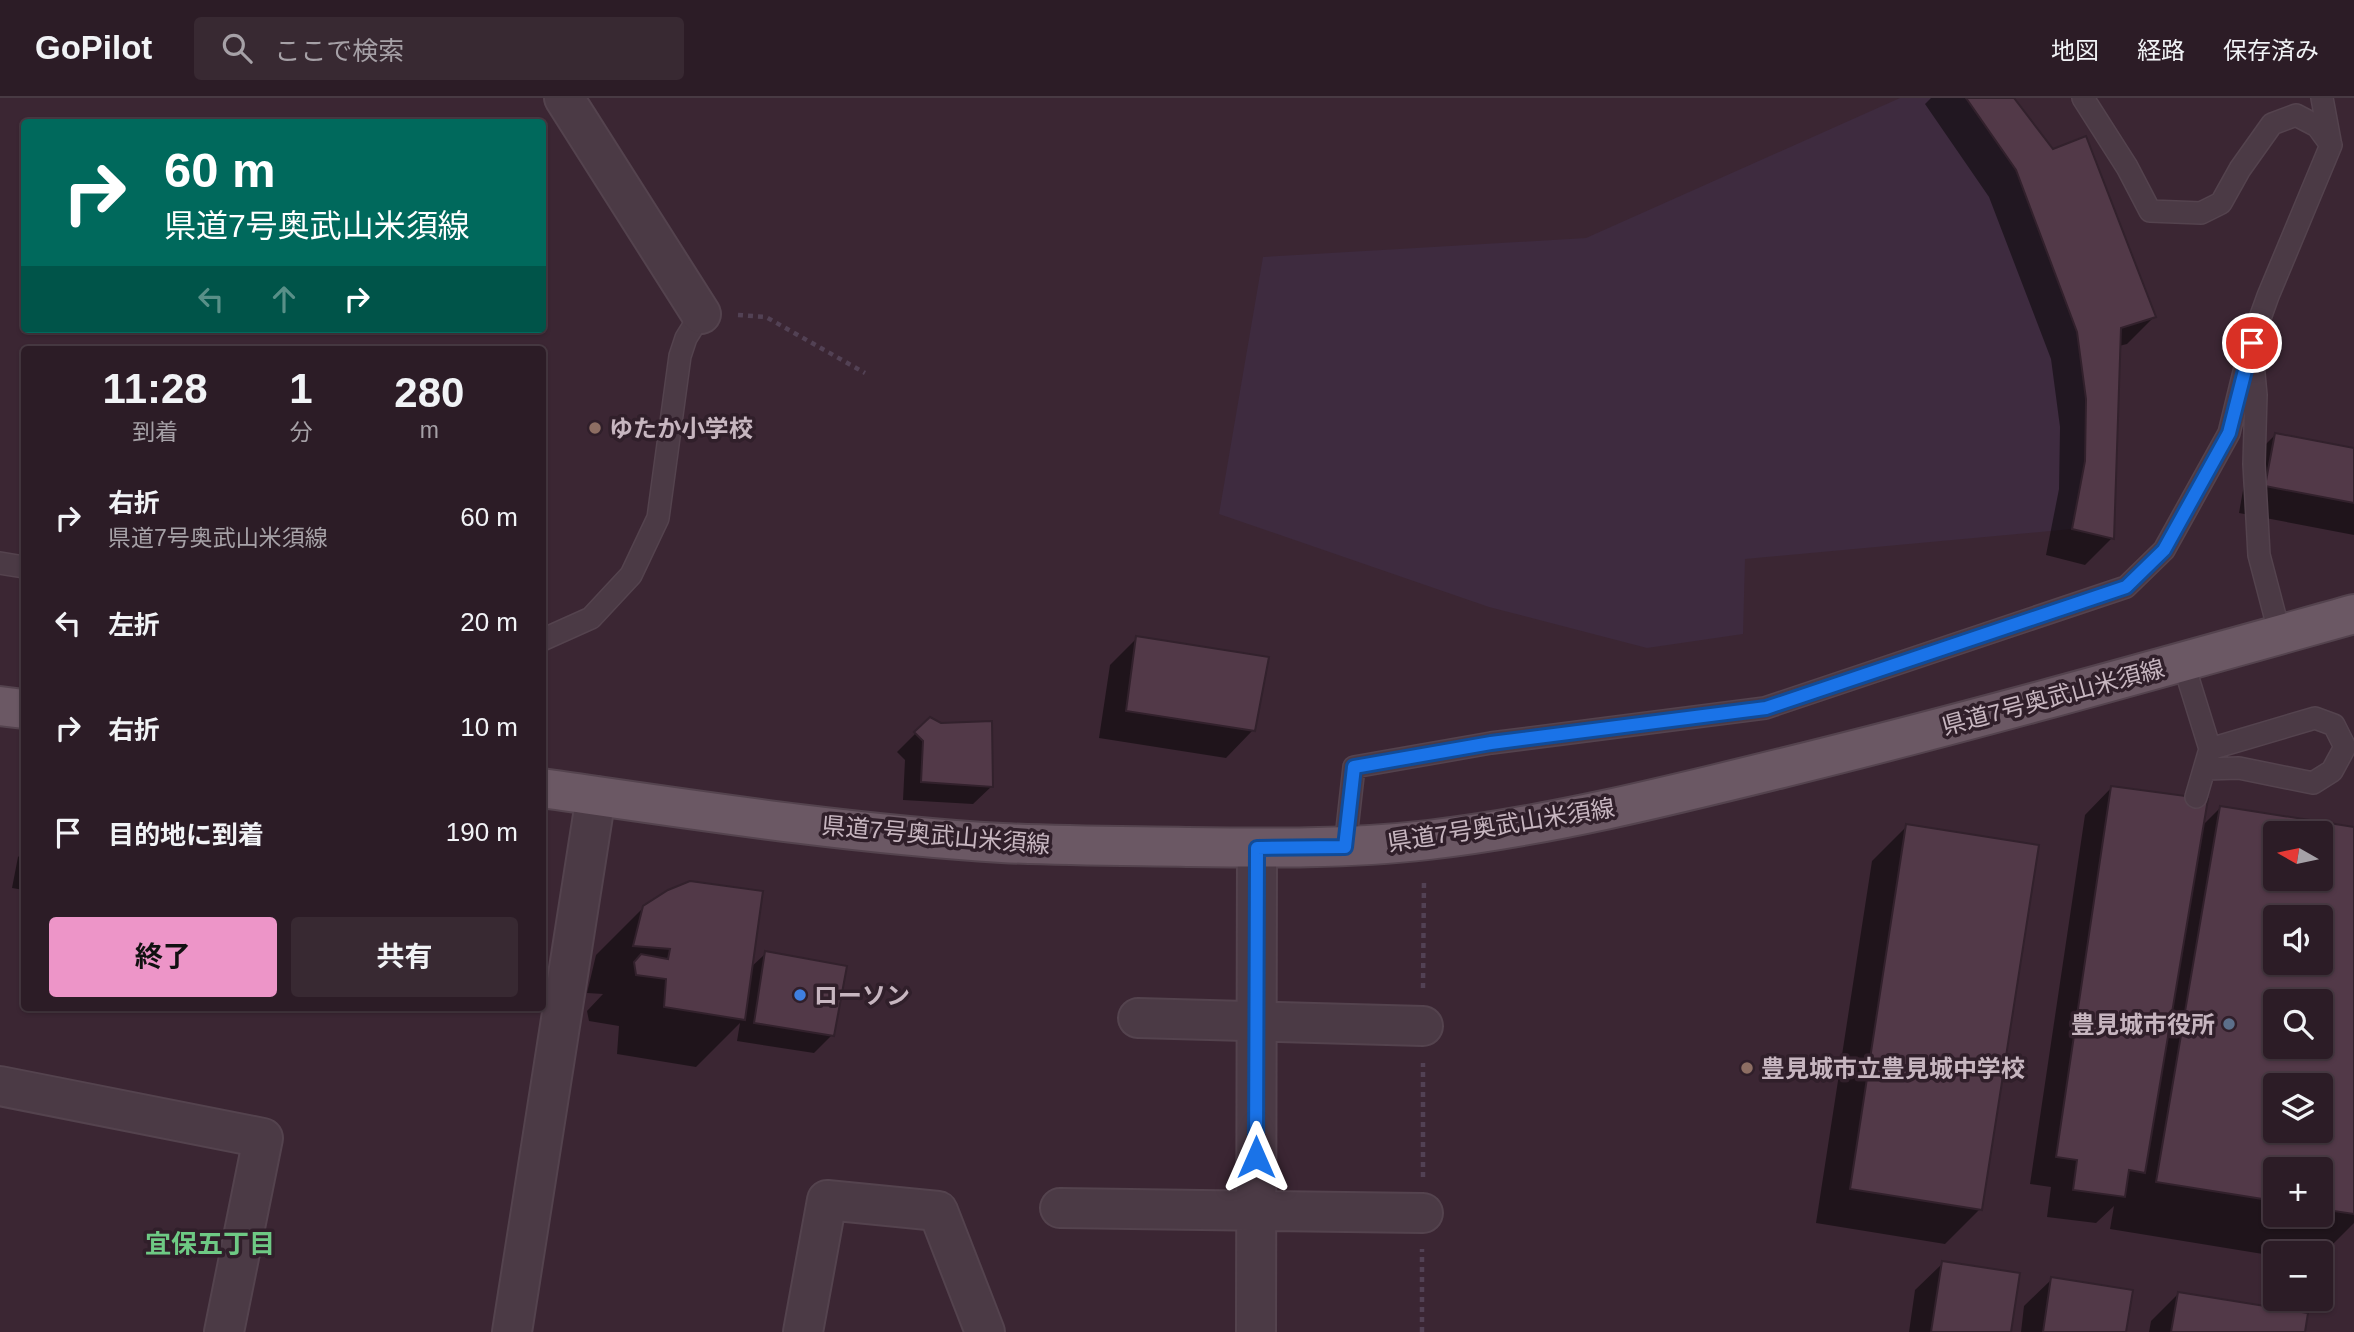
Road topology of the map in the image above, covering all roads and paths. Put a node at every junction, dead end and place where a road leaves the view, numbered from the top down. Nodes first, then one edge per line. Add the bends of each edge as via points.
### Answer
1 (564, 98) edge
2 (2083, 98) edge
3 (2322, 98) edge
4 (2331, 145) junction
5 (701, 314) junction
6 (2252, 343) junction
7 (866, 373) dead end
8 (0, 562) edge
9 (21, 566) edge
10 (2354, 614) edge
11 (2280, 635) junction
12 (546, 638) edge
13 (2183, 662) junction
14 (0, 706) edge
15 (21, 709) edge
16 (2208, 759) junction
17 (546, 789) edge
18 (596, 796) junction
19 (2196, 797) dead end
20 (1424, 841) junction
21 (1345, 847) junction
22 (1257, 848) junction
23 (1138, 1018) dead end
24 (1257, 1023) junction
25 (1423, 1026) junction
26 (0, 1086) edge
27 (1060, 1208) dead end
28 (1256, 1211) junction
29 (1423, 1213) junction
30 (224, 1332) edge
31 (512, 1332) edge
32 (803, 1332) edge
33 (985, 1332) edge
34 (1256, 1332) edge
35 (1422, 1332) edge

1 - 5 street
2 - 4 lane via 2150,211 2201,213 2221,203 2272,124 2296,115 2317,126
3 - 4 lane
4 - 6 lane
5 - 7 path via 766,317
5 - 12 lane via 680,356 659,518 631,575 591,618
6 - 11 lane via 2259,555
6 - 21 lane via 2229,433 2164,550 2126,587 1766,708 1491,743 1354,767
8 - 9 lane
10 - 11 main road, 県道7号奥武山米須線
11 - 13 main road, 県道7号奥武山米須線
13 - 16 lane
13 - 20 main road, 県道7号奥武山米須線 via 1623,806
14 - 15 main road
16 - 16 lane via 2315,718 2334,725 2345,747 2332,771 2313,782
16 - 19 lane
17 - 18 main road, 県道7号奥武山米須線
18 - 22 main road, 県道7号奥武山米須線 via 964,840
18 - 31 street
20 - 21 main road, 県道7号奥武山米須線
20 - 25 path
21 - 22 main road, 県道7号奥武山米須線
22 - 24 street
23 - 24 street
24 - 25 street
24 - 28 street
25 - 29 path
26 - 30 street via 263,1138
27 - 28 street
28 - 29 street
28 - 34 street
29 - 35 path
32 - 33 street via 827,1200 937,1211

